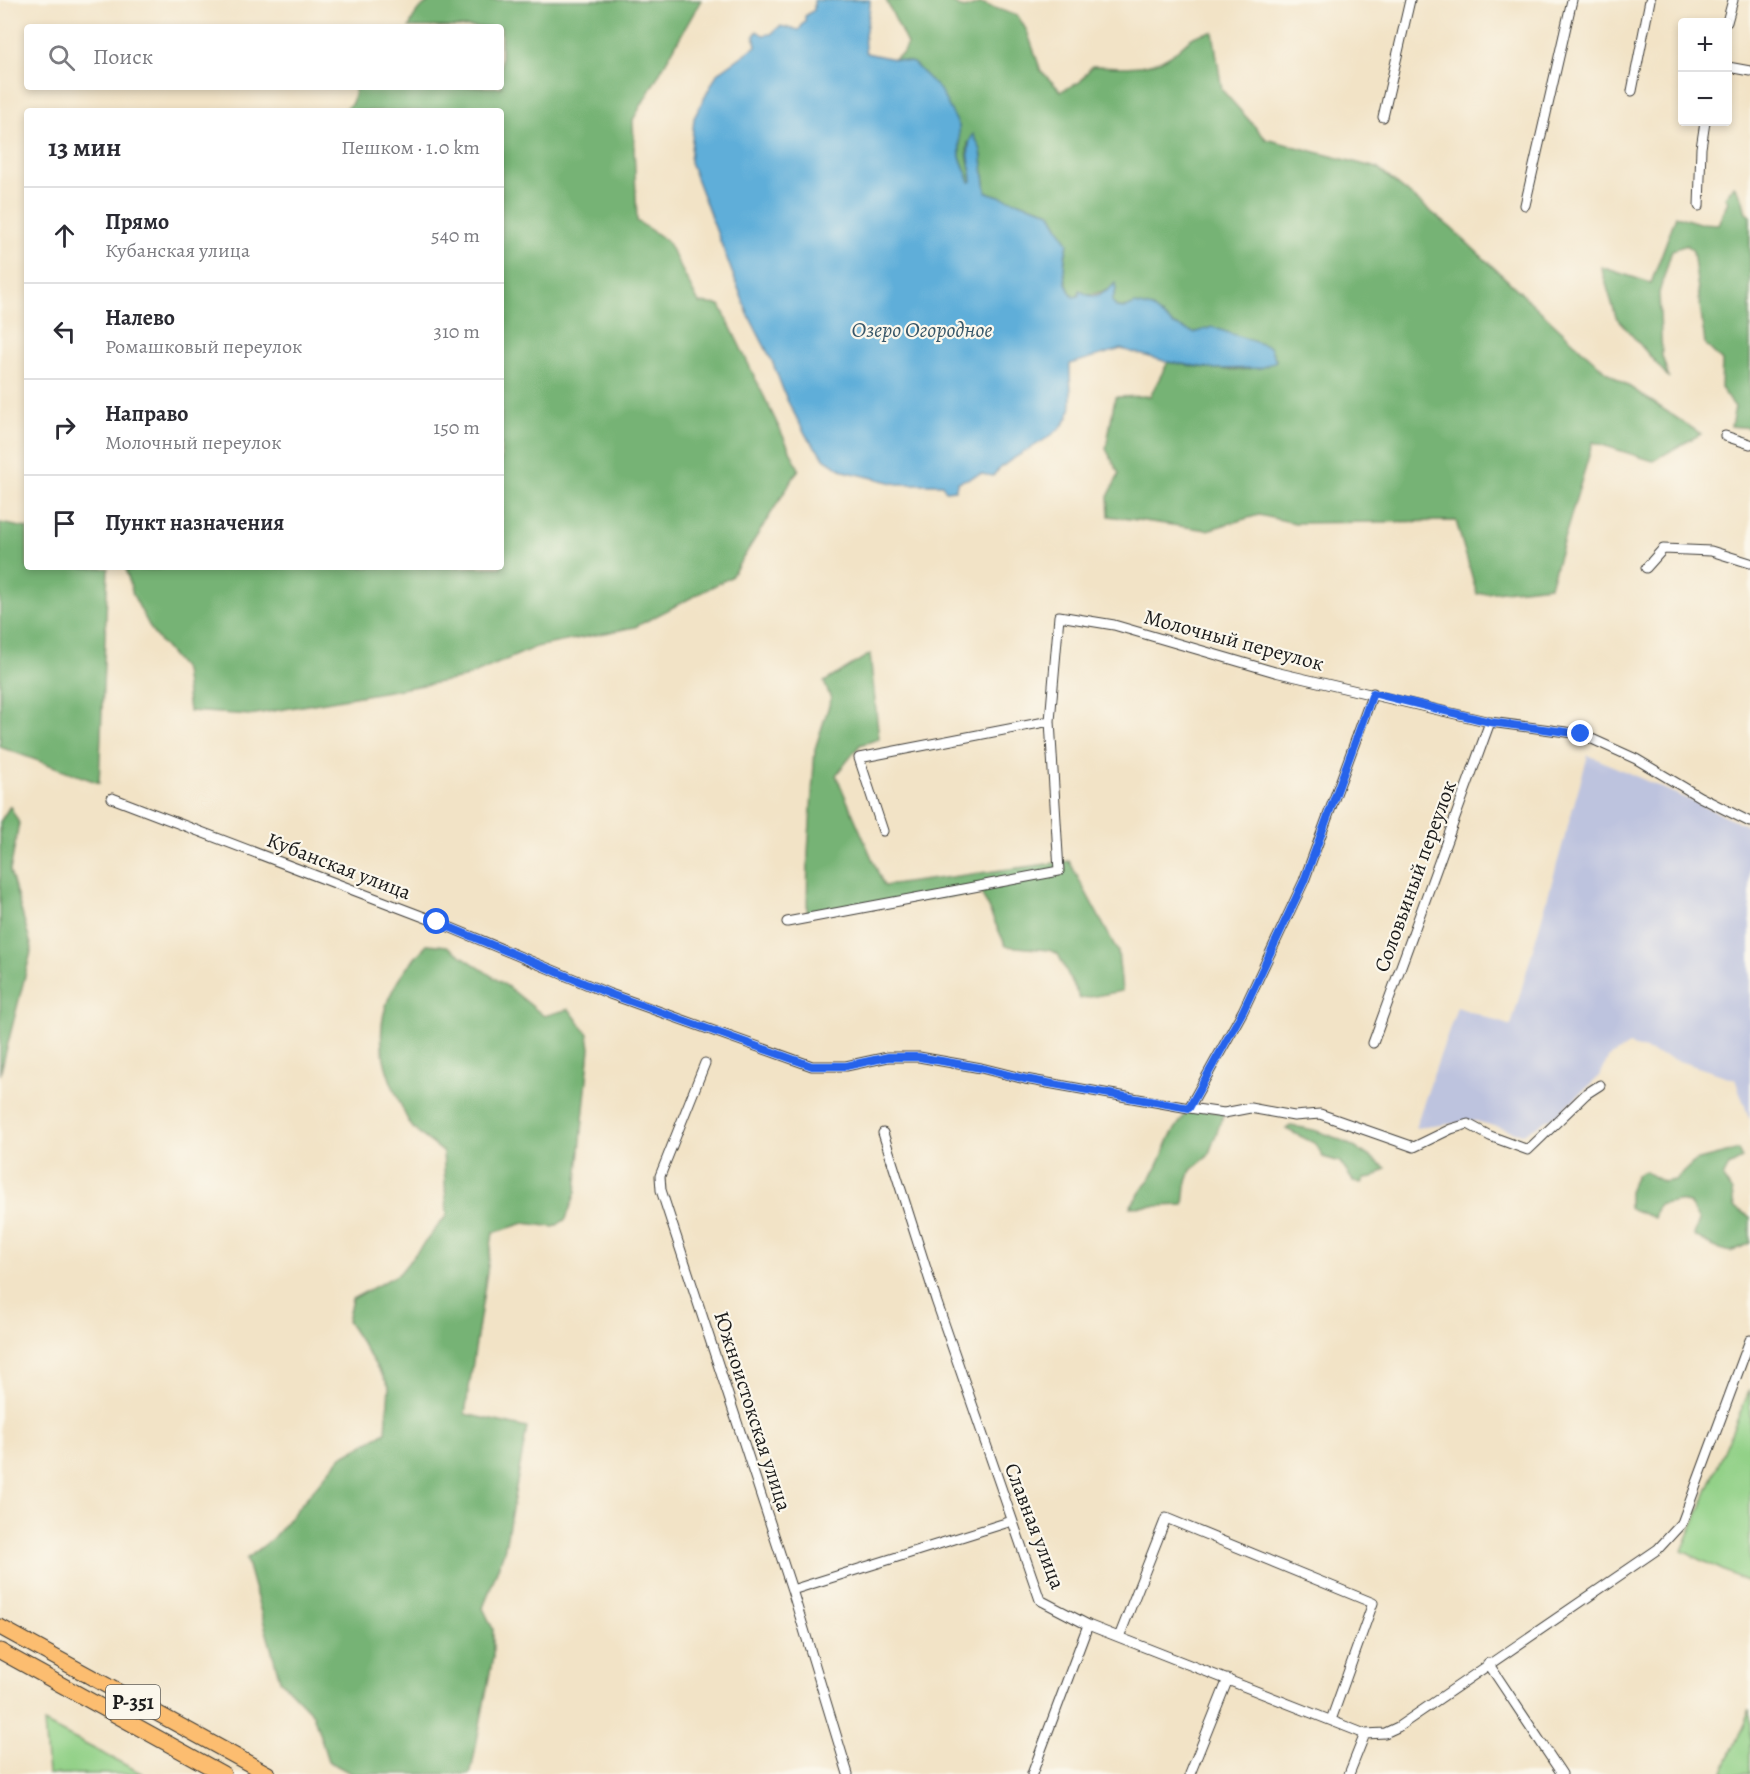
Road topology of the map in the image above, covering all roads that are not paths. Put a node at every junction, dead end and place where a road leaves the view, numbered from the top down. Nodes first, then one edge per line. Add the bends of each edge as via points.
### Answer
1 (1410, 0) edge
2 (1572, 0) edge
3 (1650, 0) edge
4 (1733, 0) edge
5 (1728, 18) edge
6 (1732, 68) edge
7 (1750, 71) edge
8 (1632, 91) dead end
9 (1383, 117) dead end
10 (1704, 126) edge
11 (1525, 205) dead end
12 (1699, 206) dead end
13 (1725, 436) dead end
14 (1750, 444) edge
15 (1750, 563) edge
16 (1646, 568) dead end
17 (1373, 693) junction
18 (1050, 721) junction
19 (1490, 722) junction
20 (112, 798) dead end
21 (1750, 822) edge
22 (883, 831) dead end
23 (787, 922) dead end
24 (1373, 1043) dead end
25 (705, 1063) dead end
26 (1600, 1085) dead end
27 (1189, 1108) junction
28 (883, 1133) dead end
29 (1750, 1340) edge
30 (1012, 1521) junction
31 (792, 1590) junction
32 (1088, 1625) junction
33 (0, 1628) edge
34 (1119, 1637) junction
35 (0, 1652) edge
36 (1488, 1663) junction
37 (1228, 1679) junction
38 (1331, 1720) junction
39 (1365, 1734) junction
40 (223, 1774) edge
41 (267, 1774) edge
42 (848, 1774) edge
43 (1032, 1774) edge
44 (1190, 1774) edge
45 (1348, 1774) edge
46 (1562, 1774) edge

1 - 9 street
2 - 11 street
3 - 8 street
4 - 5 street
6 - 7 street
10 - 12 street
13 - 14 street
15 - 16 street via 1711,551 1663,549
17 - 18 street, Молочный переулок via 1275,672 1114,625 1059,616
17 - 19 street, Молочный переулок
17 - 27 street via 1304,881 1243,1011
18 - 22 street via 859,758
18 - 23 street via 1059,871
19 - 21 street, Молочный переулок via 1581,734 1636,759
19 - 24 street, Соловьиный переулок
20 - 27 street, Кубанская улица via 437,922 610,994 812,1066 919,1057
25 - 31 street, Южноистокская улица via 660,1176 661,1190
26 - 27 street, Кубанская улица via 1528,1150 1468,1124 1414,1147 1320,1114 1294,1116 1250,1108 1224,1113
28 - 30 street, Славная улица
29 - 36 street via 1682,1523 1658,1549
30 - 31 street
30 - 32 street, Славная улица via 1040,1600
31 - 42 street, Южноистокская улица
32 - 34 street, Славная улица
32 - 43 street
33 - 41 highway, Р-351
34 - 37 street, Славная улица
34 - 38 street via 1166,1518 1373,1603
35 - 40 highway, Р-351
36 - 39 street via 1398,1727 1385,1733
36 - 46 street
37 - 38 street, Славная улица
37 - 44 street
38 - 39 street, Славная улица
39 - 45 street

